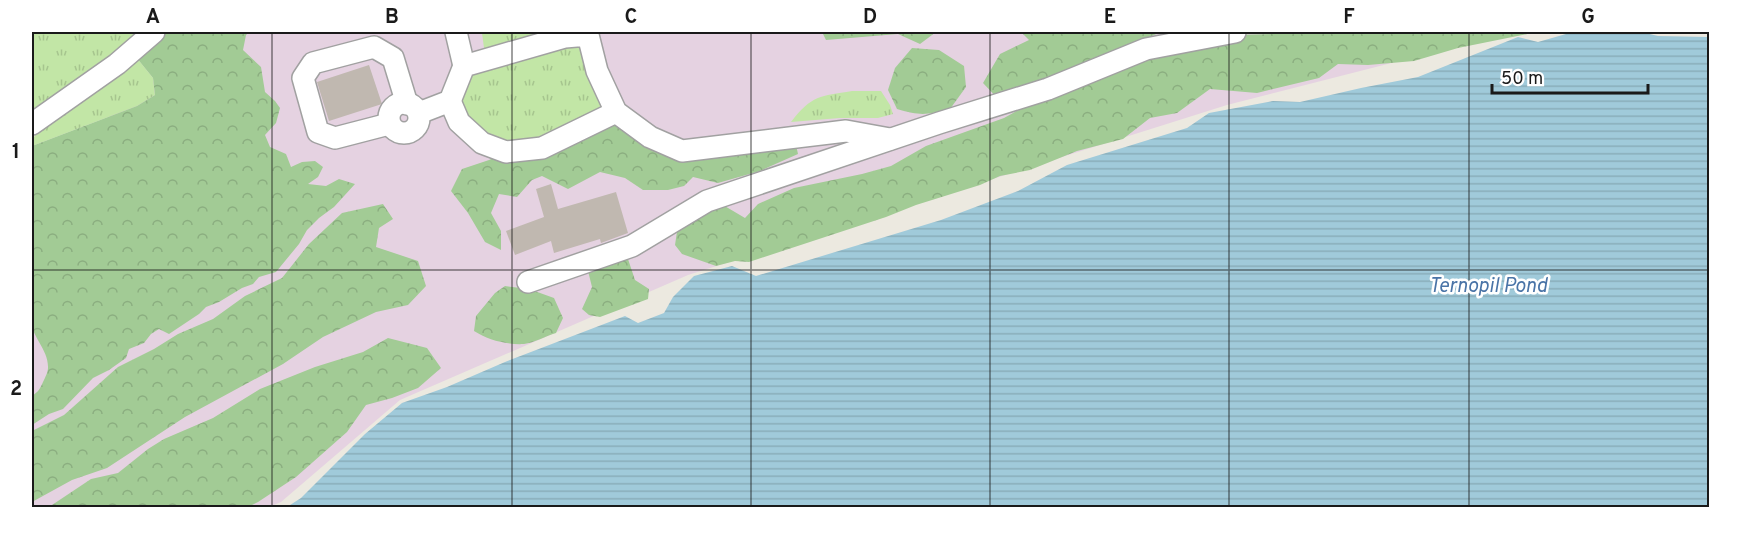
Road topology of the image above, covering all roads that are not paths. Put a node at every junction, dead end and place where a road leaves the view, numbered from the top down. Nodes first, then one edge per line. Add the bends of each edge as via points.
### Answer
1 (154, 32) edge
2 (456, 32) edge
3 (1235, 32) edge
4 (591, 33) edge
5 (464, 66) junction
6 (450, 101) junction
7 (413, 108) junction
8 (616, 112) junction
9 (32, 124) edge
10 (890, 139) junction
11 (528, 282) dead end

1 - 9 lane via 117,64
2 - 5 lane
3 - 10 lane via 1146,49 1048,89
4 - 5 lane
4 - 8 lane via 597,71
5 - 6 lane
6 - 7 lane
6 - 8 lane via 459,122 482,143 506,152 542,148
7 - 7 lane via 418,125 409,133 397,133 389,124 335,138 318,132 303,78 313,63 374,48 393,58
8 - 10 lane via 650,137 682,151 846,131
10 - 11 lane via 707,201 632,246

